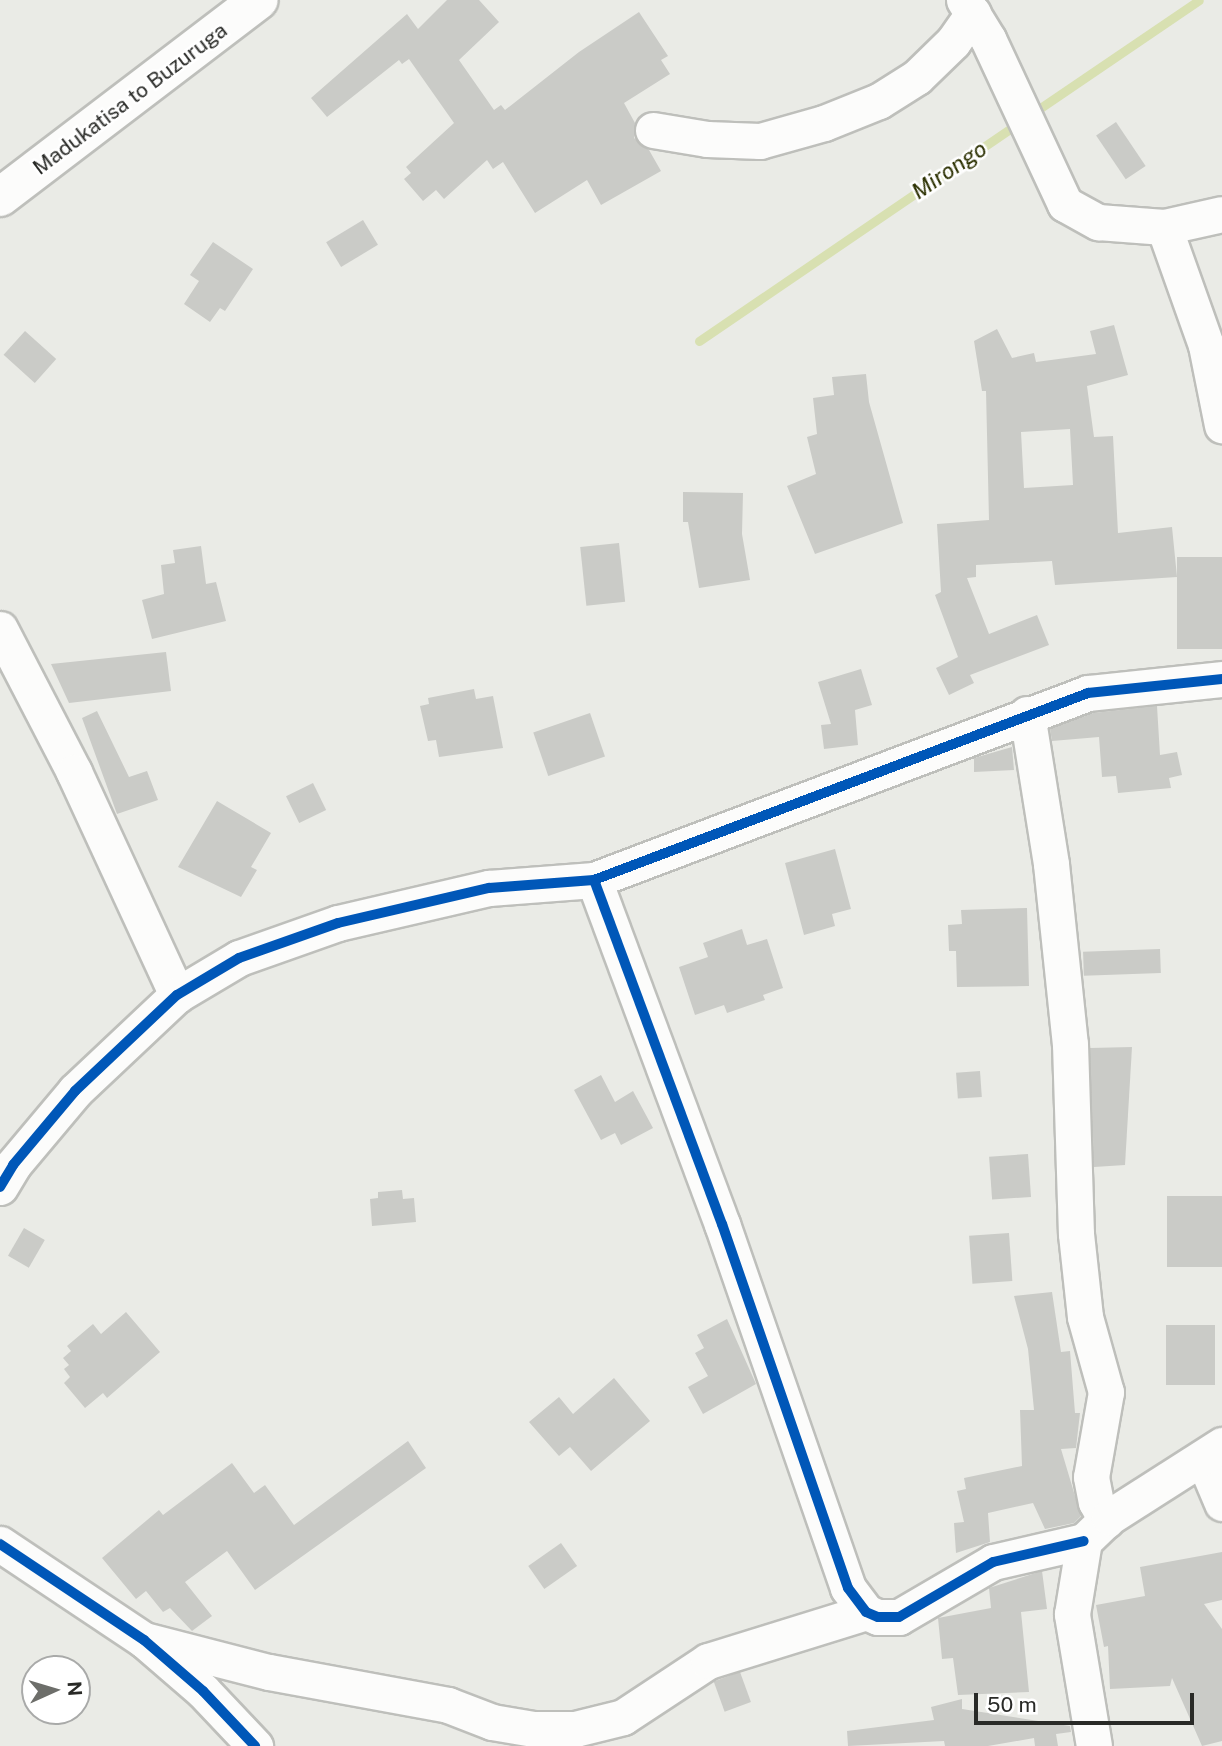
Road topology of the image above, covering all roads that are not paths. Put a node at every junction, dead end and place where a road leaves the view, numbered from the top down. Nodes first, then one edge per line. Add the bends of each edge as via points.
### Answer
1 (259, 0) edge
2 (969, 6) edge
3 (653, 130) dead end
4 (0, 197) edge
5 (1222, 214) edge
6 (1164, 227) junction
7 (1222, 425) edge
8 (0, 629) edge
9 (1222, 679) edge
10 (1027, 714) junction
11 (594, 880) junction
12 (177, 995) junction
13 (0, 1187) edge
14 (1213, 1451) edge
15 (1222, 1503) edge
16 (1095, 1530) junction
17 (0, 1544) edge
18 (866, 1612) junction
19 (144, 1640) junction
20 (255, 1746) edge
21 (1094, 1746) edge

1 - 4 main road, Madukatisa to Buzuruga
2 - 3 street via 953,42 916,78 879,101 824,123 760,141
2 - 6 street via 1065,204 1098,222
5 - 6 street
6 - 7 street via 1206,345
8 - 12 street via 74,772
9 - 10 street via 1088,693
10 - 11 street
10 - 16 street via 1051,864 1070,1044 1076,1234 1085,1317 1106,1392 1091,1478
11 - 12 street via 489,888 338,923 239,958
11 - 18 street via 722,1224 848,1588
12 - 13 street via 75,1091
14 - 15 street
14 - 16 street
16 - 18 street via 993,1562 899,1617
16 - 21 street via 1072,1614
17 - 19 street
18 - 19 street via 708,1661 623,1717 575,1729 533,1729 492,1722 448,1705 269,1672
19 - 20 street via 203,1691

